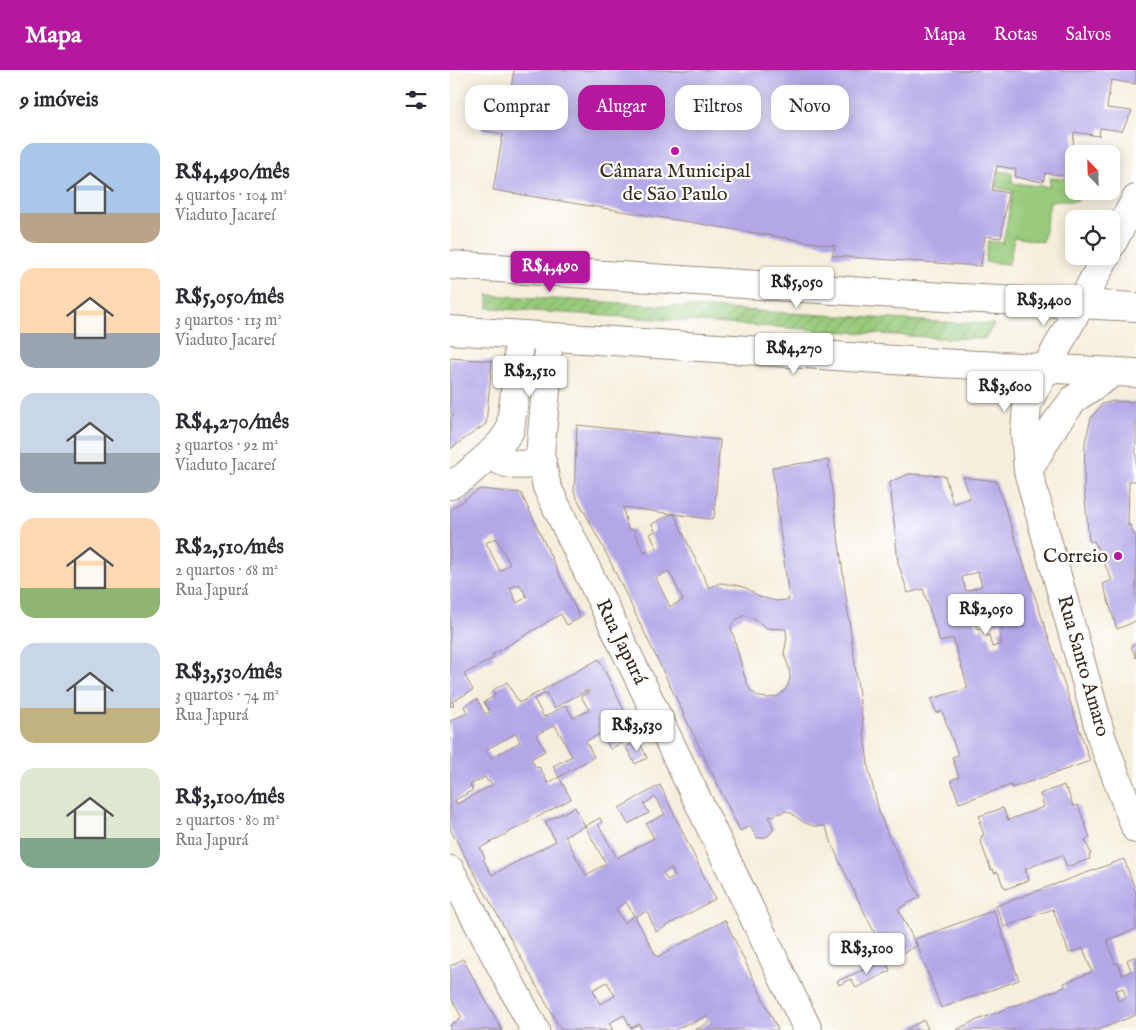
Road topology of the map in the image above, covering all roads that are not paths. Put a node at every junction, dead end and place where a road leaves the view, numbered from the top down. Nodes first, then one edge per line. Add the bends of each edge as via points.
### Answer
1 (1136, 199) edge
2 (1120, 228) edge
3 (450, 265) edge
4 (1101, 265) edge
5 (1080, 304) junction
6 (1136, 307) edge
7 (450, 330) edge
8 (519, 336) junction
9 (548, 338) junction
10 (1047, 369) junction
11 (1125, 373) edge
12 (517, 376) junction
13 (547, 379) junction
14 (489, 455) junction
15 (542, 462) junction
16 (1028, 471) junction
17 (450, 485) edge
18 (1136, 829) edge
19 (450, 870) edge
20 (535, 1030) edge
21 (808, 1030) edge

1 - 2 street
3 - 5 street
4 - 5 street, Rua Santo Amaro
5 - 6 street
5 - 10 street, Rua Santo Amaro
7 - 8 street
8 - 9 street
8 - 12 street
9 - 10 street
9 - 13 street, Rua Japurá
10 - 11 street
10 - 16 street, Rua Santo Amaro via 1027,404
11 - 16 street via 1074,399
12 - 13 street
12 - 14 street via 510,430
13 - 15 street, Rua Japurá
14 - 15 street via 518,465
14 - 17 street
15 - 21 street, Rua Japurá via 547,487
16 - 18 street, Rua Santo Amaro via 1102,739
19 - 20 street

